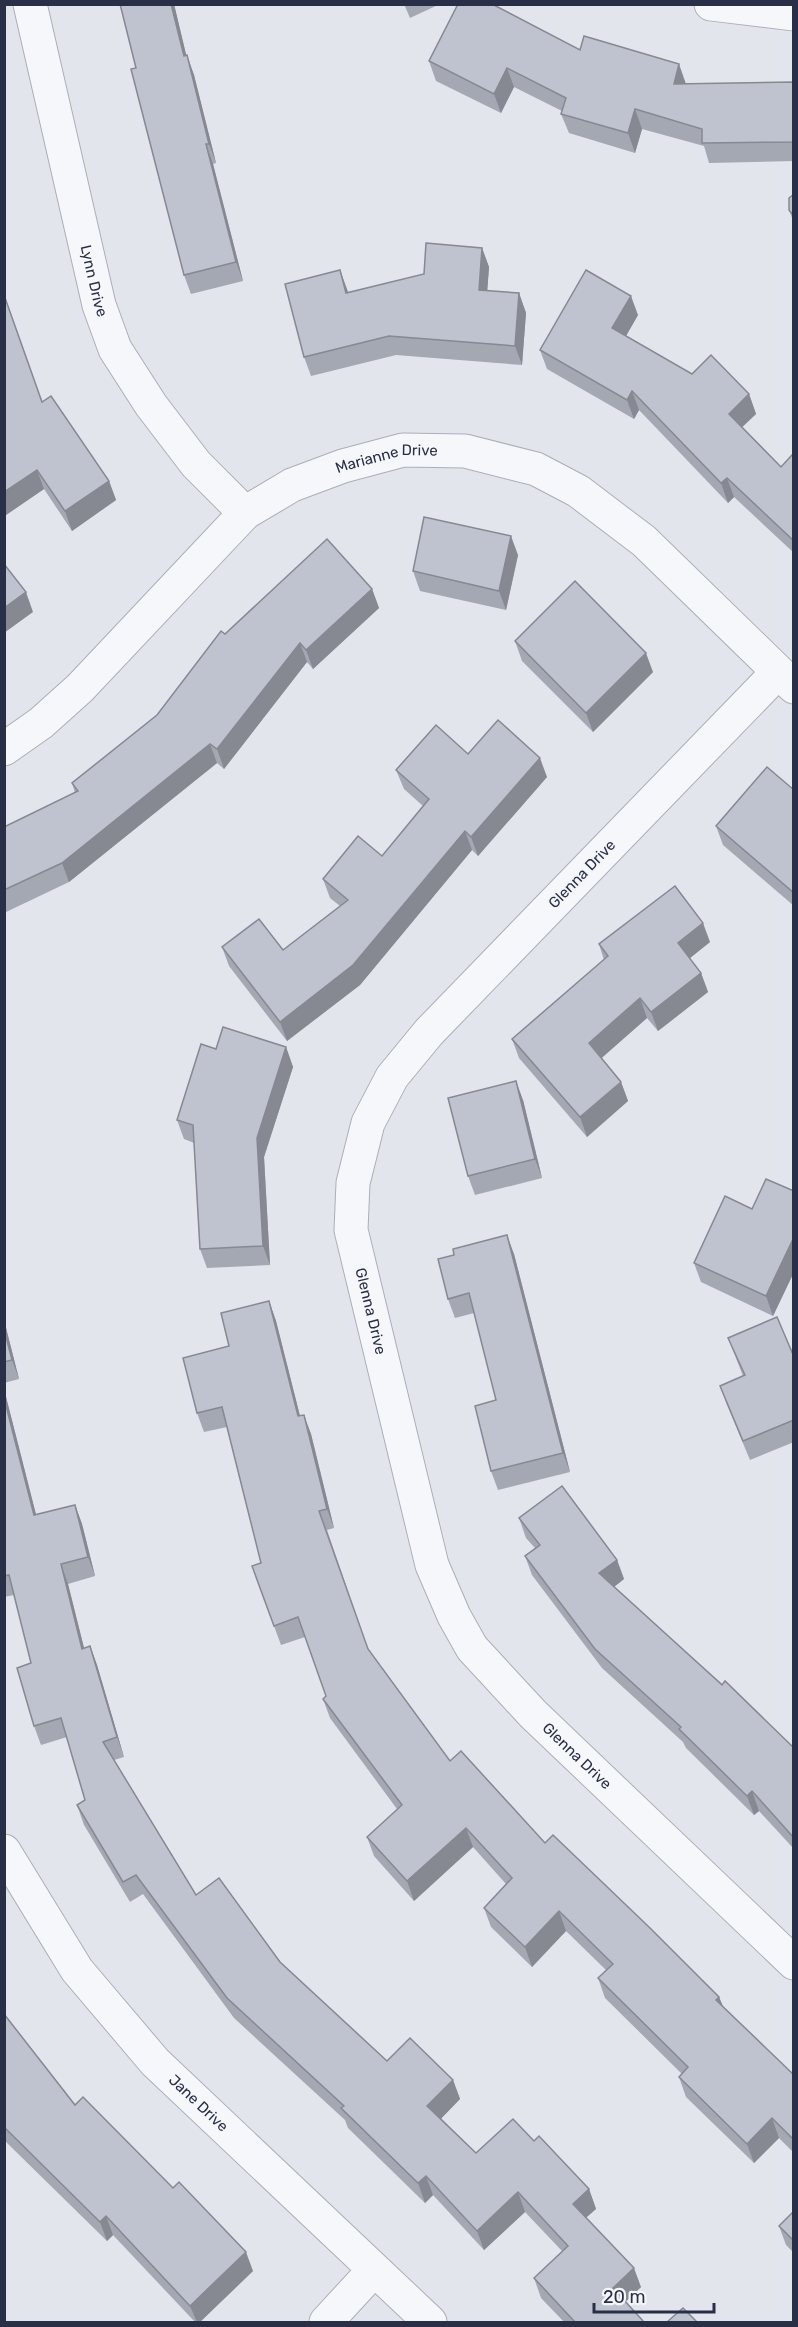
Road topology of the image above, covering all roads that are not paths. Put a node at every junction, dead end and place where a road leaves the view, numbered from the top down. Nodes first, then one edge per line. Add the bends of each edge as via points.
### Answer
1 (30, 4) edge
2 (711, 4) edge
3 (794, 14) edge
4 (245, 513) junction
5 (786, 680) edge
6 (4, 749) edge
7 (4, 1851) edge
8 (794, 1962) edge
9 (374, 2270) junction
10 (326, 2322) edge
11 (430, 2322) edge

1 - 4 street, Lynn Drive via 99,305 115,349 196,464
2 - 3 street
4 - 5 street, Marianne Drive via 292,485 403,450 465,451 536,469 578,491 644,541
4 - 6 street, Marianne Drive via 80,688
5 - 8 street, Glenna Drive via 437,1024 392,1077 368,1122 353,1183 351,1230 432,1565 472,1648 533,1714
7 - 9 street, Jane Drive via 77,1970 155,2062
9 - 10 street
9 - 11 street, Jane Drive

